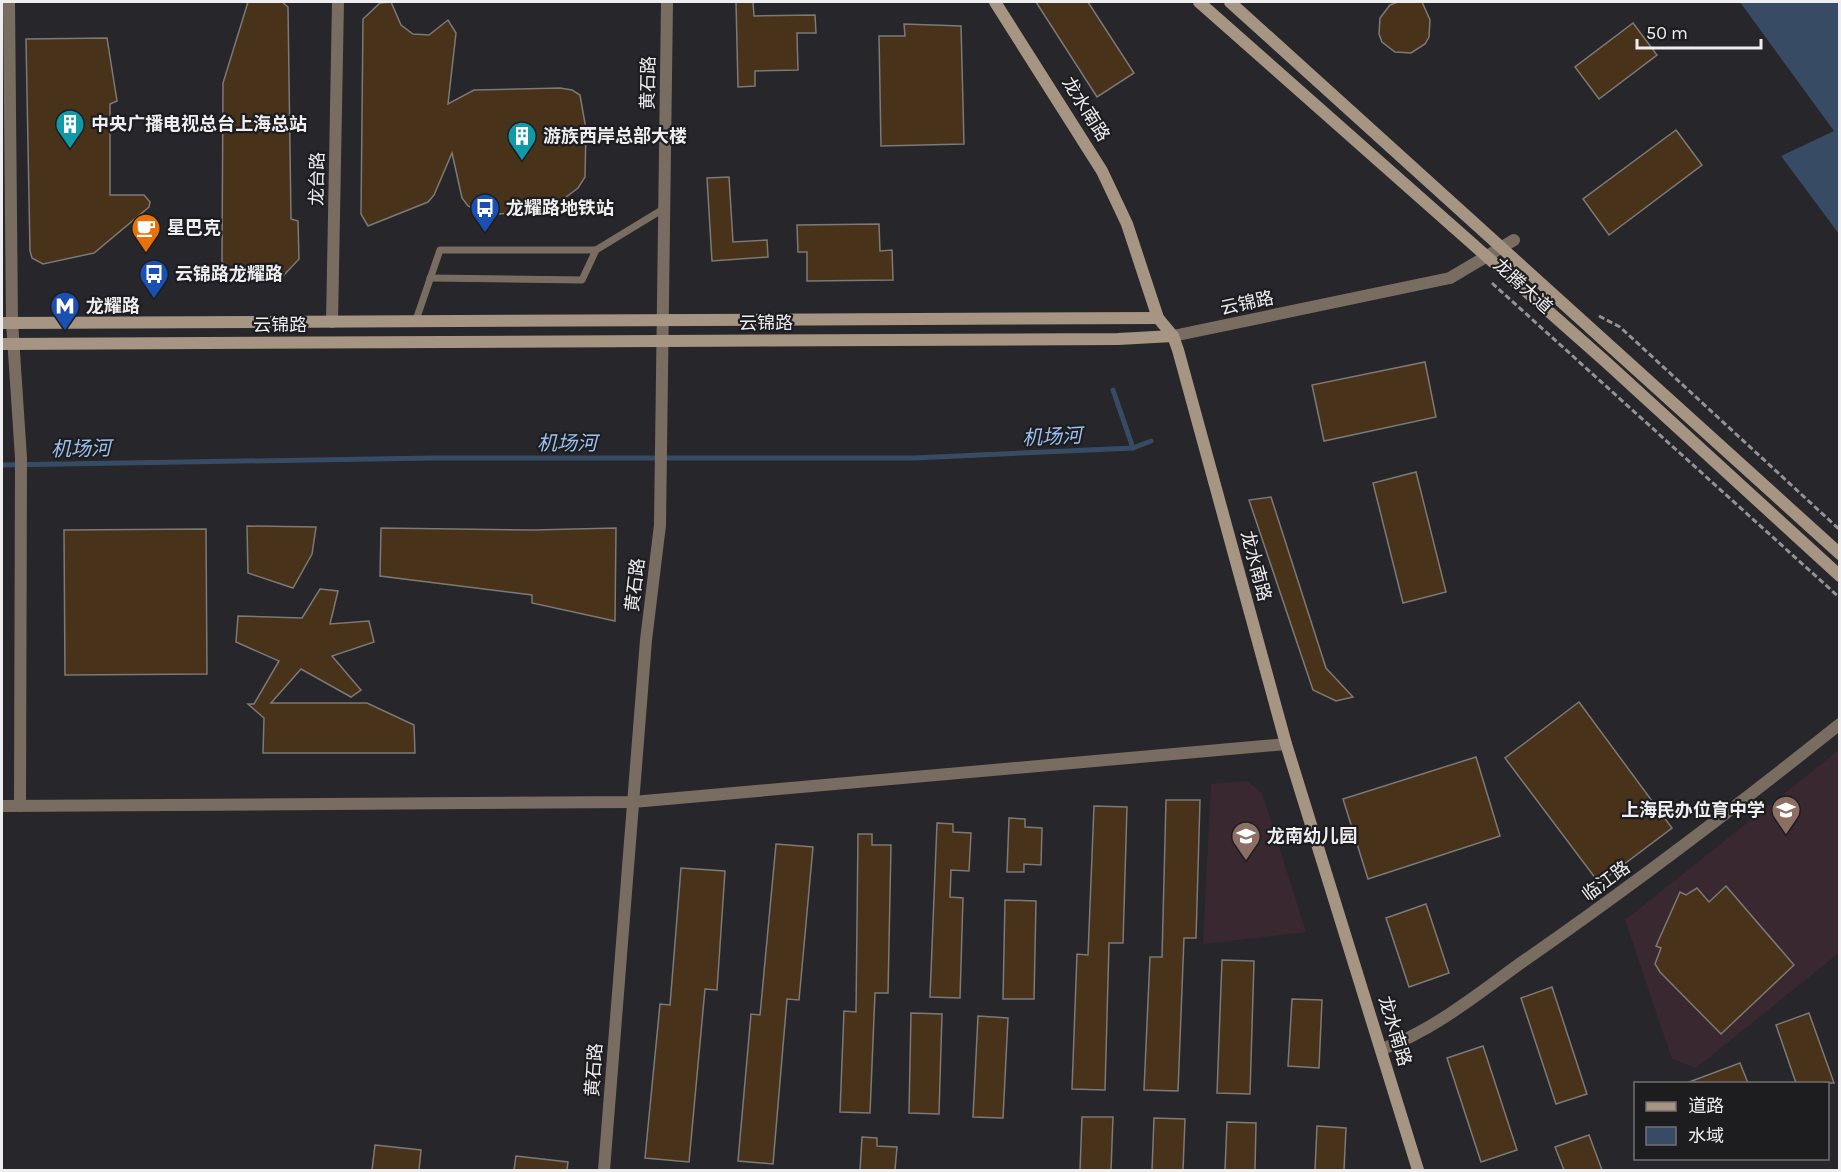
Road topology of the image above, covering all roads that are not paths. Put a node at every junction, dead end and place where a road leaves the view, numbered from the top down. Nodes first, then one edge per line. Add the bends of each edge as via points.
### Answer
1 (9, 2) edge
2 (338, 2) edge
3 (667, 2) edge
4 (995, 2) edge
5 (1199, 2) edge
6 (1230, 2) edge
7 (664, 208) junction
8 (1514, 240) dead end
9 (1501, 248) junction
10 (596, 250) junction
11 (1487, 256) junction
12 (430, 278) junction
13 (1158, 318) junction
14 (665, 319) junction
15 (416, 320) junction
16 (7, 322) edge
17 (332, 322) junction
18 (1173, 336) junction
19 (663, 342) junction
20 (8, 344) edge
21 (1839, 555) edge
22 (1839, 576) edge
23 (1839, 724) edge
24 (1286, 744) junction
25 (633, 802) junction
26 (2, 806) edge
27 (20, 806) junction
28 (1382, 1049) junction
29 (604, 1170) edge
30 (1418, 1170) edge

1 - 16 street
2 - 17 street, 龙台路
3 - 7 street, 黄石路
4 - 13 main road, 龙水南路 via 1102,171 1127,224
5 - 11 main road, 龙腾大道
6 - 9 main road, 龙腾大道
7 - 10 lane
7 - 14 street, 黄石路
8 - 9 street, 云锦路
9 - 11 street, 云锦路
9 - 21 main road, 龙腾大道
10 - 12 lane via 582,280
10 - 12 lane via 440,250
11 - 18 street, 云锦路 via 1450,278
11 - 22 main road, 龙腾大道
12 - 15 lane
13 - 14 main road, 云锦路
13 - 18 main road, 龙水南路
14 - 15 main road, 云锦路
14 - 19 street, 黄石路
15 - 17 main road, 云锦路
16 - 17 main road, 云锦路
16 - 20 street
18 - 19 main road, 云锦路
18 - 24 main road, 龙水南路
19 - 20 main road, 云锦路
19 - 25 street, 黄石路 via 660,525
20 - 27 street via 21,458
23 - 28 street, 临江路 via 1608,903 1425,1030
24 - 25 street
24 - 28 main road, 龙水南路
25 - 27 street
25 - 29 street, 黄石路
26 - 27 street
28 - 30 main road, 龙水南路

